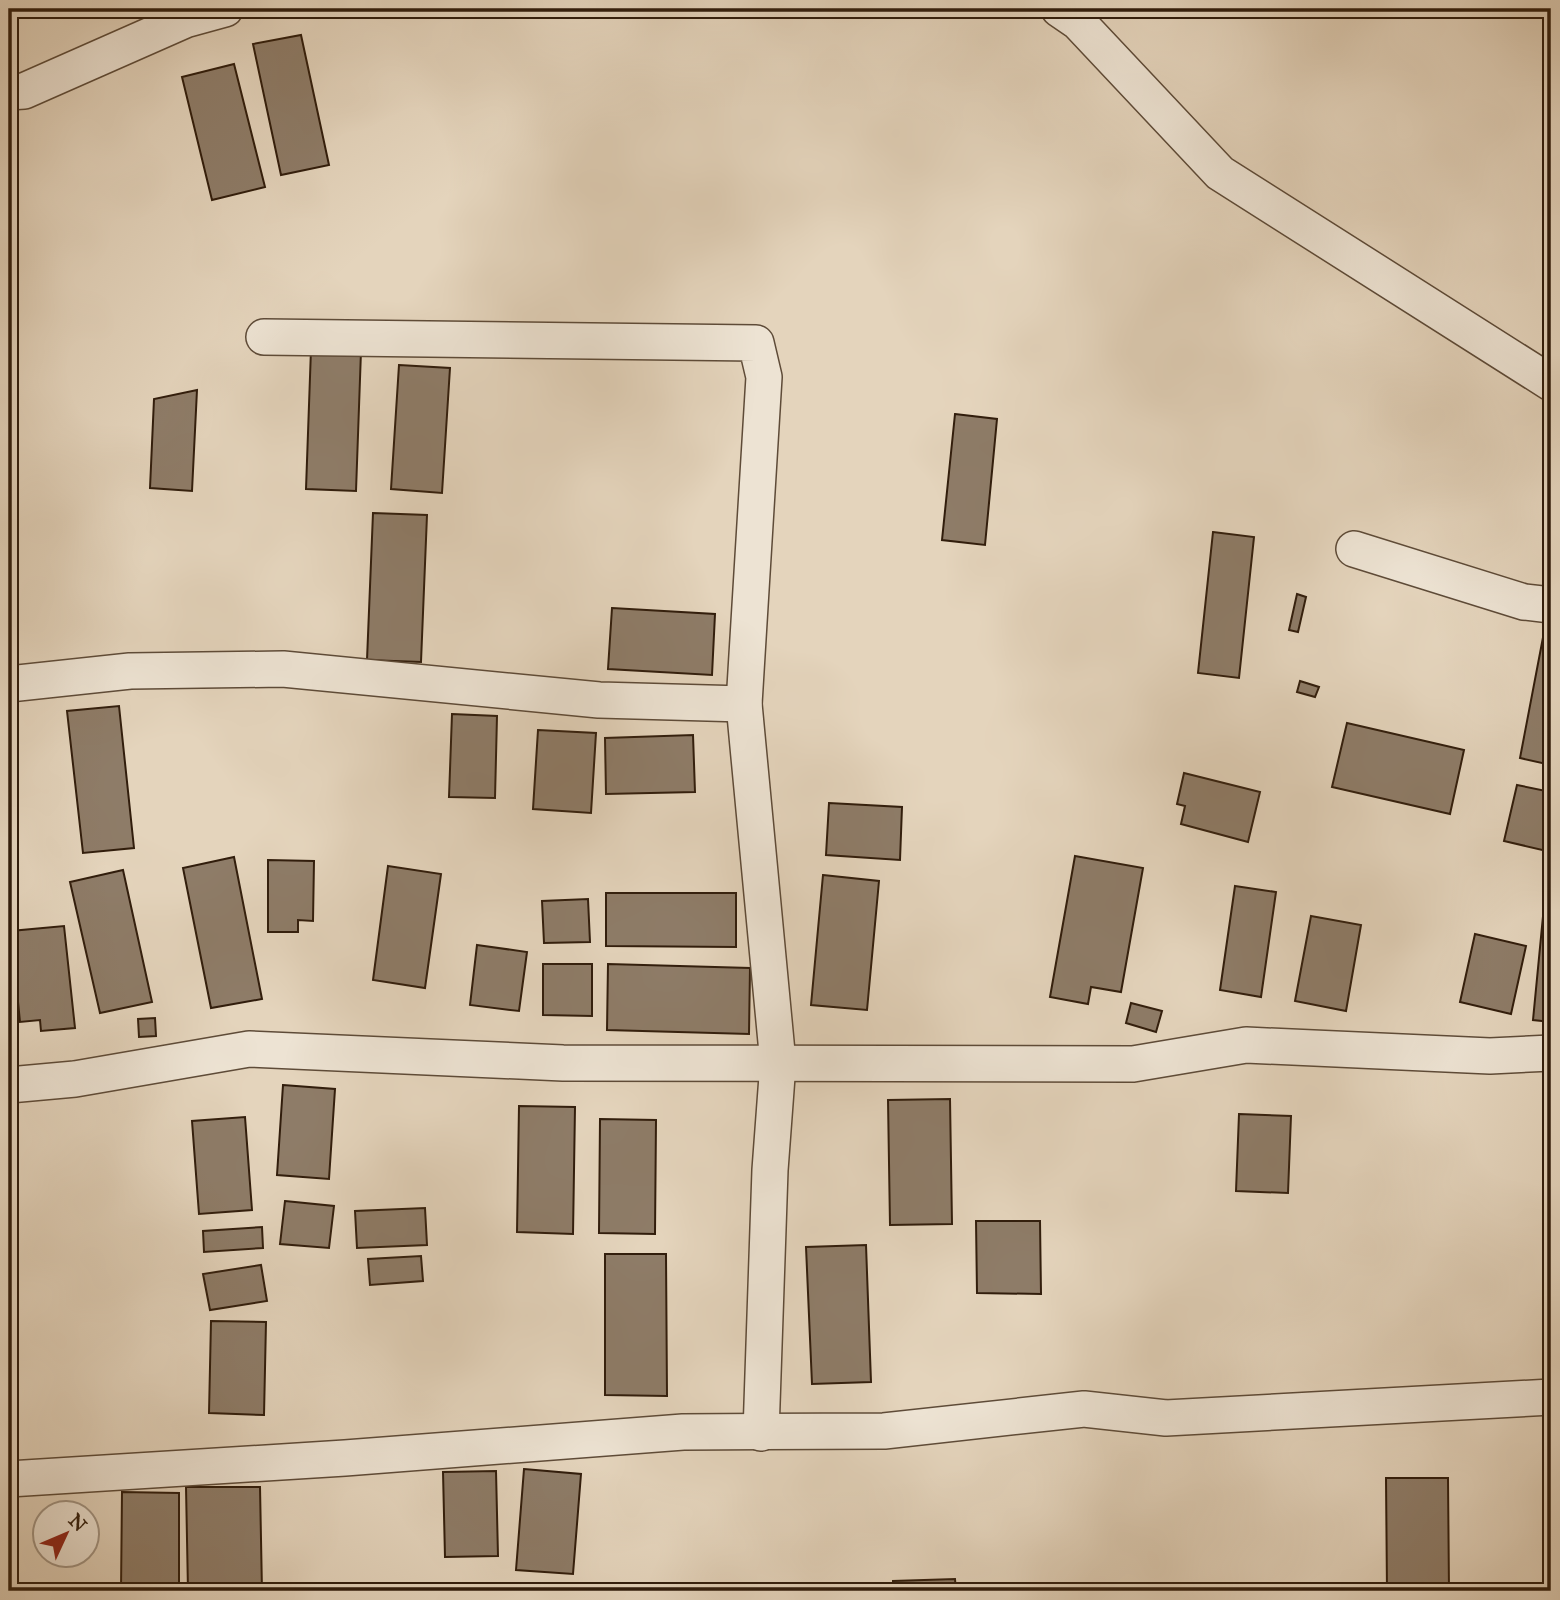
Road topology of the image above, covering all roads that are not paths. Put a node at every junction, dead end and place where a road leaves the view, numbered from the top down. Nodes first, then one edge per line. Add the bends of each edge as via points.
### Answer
1 (225, 9) edge
2 (1059, 9) edge
3 (9, 92) edge
4 (264, 337) dead end
5 (1551, 383) edge
6 (1354, 549) dead end
7 (1551, 605) edge
8 (9, 684) edge
9 (744, 704) junction
10 (1551, 1053) edge
11 (778, 1063) junction
12 (9, 1086) edge
13 (1551, 1397) edge
14 (761, 1433) junction
15 (9, 1479) edge

1 - 3 street via 186,20 24,91
2 - 5 street via 1078,22 1220,173
4 - 9 street via 756,343 764,377
6 - 7 street via 1524,602
8 - 9 street via 130,671 283,669 599,700
9 - 11 street
10 - 11 street via 1490,1056 1247,1045 1133,1064
11 - 12 street via 564,1063 249,1048
11 - 14 street
13 - 14 street via 1166,1418 1084,1409 884,1431
14 - 15 street via 684,1432

